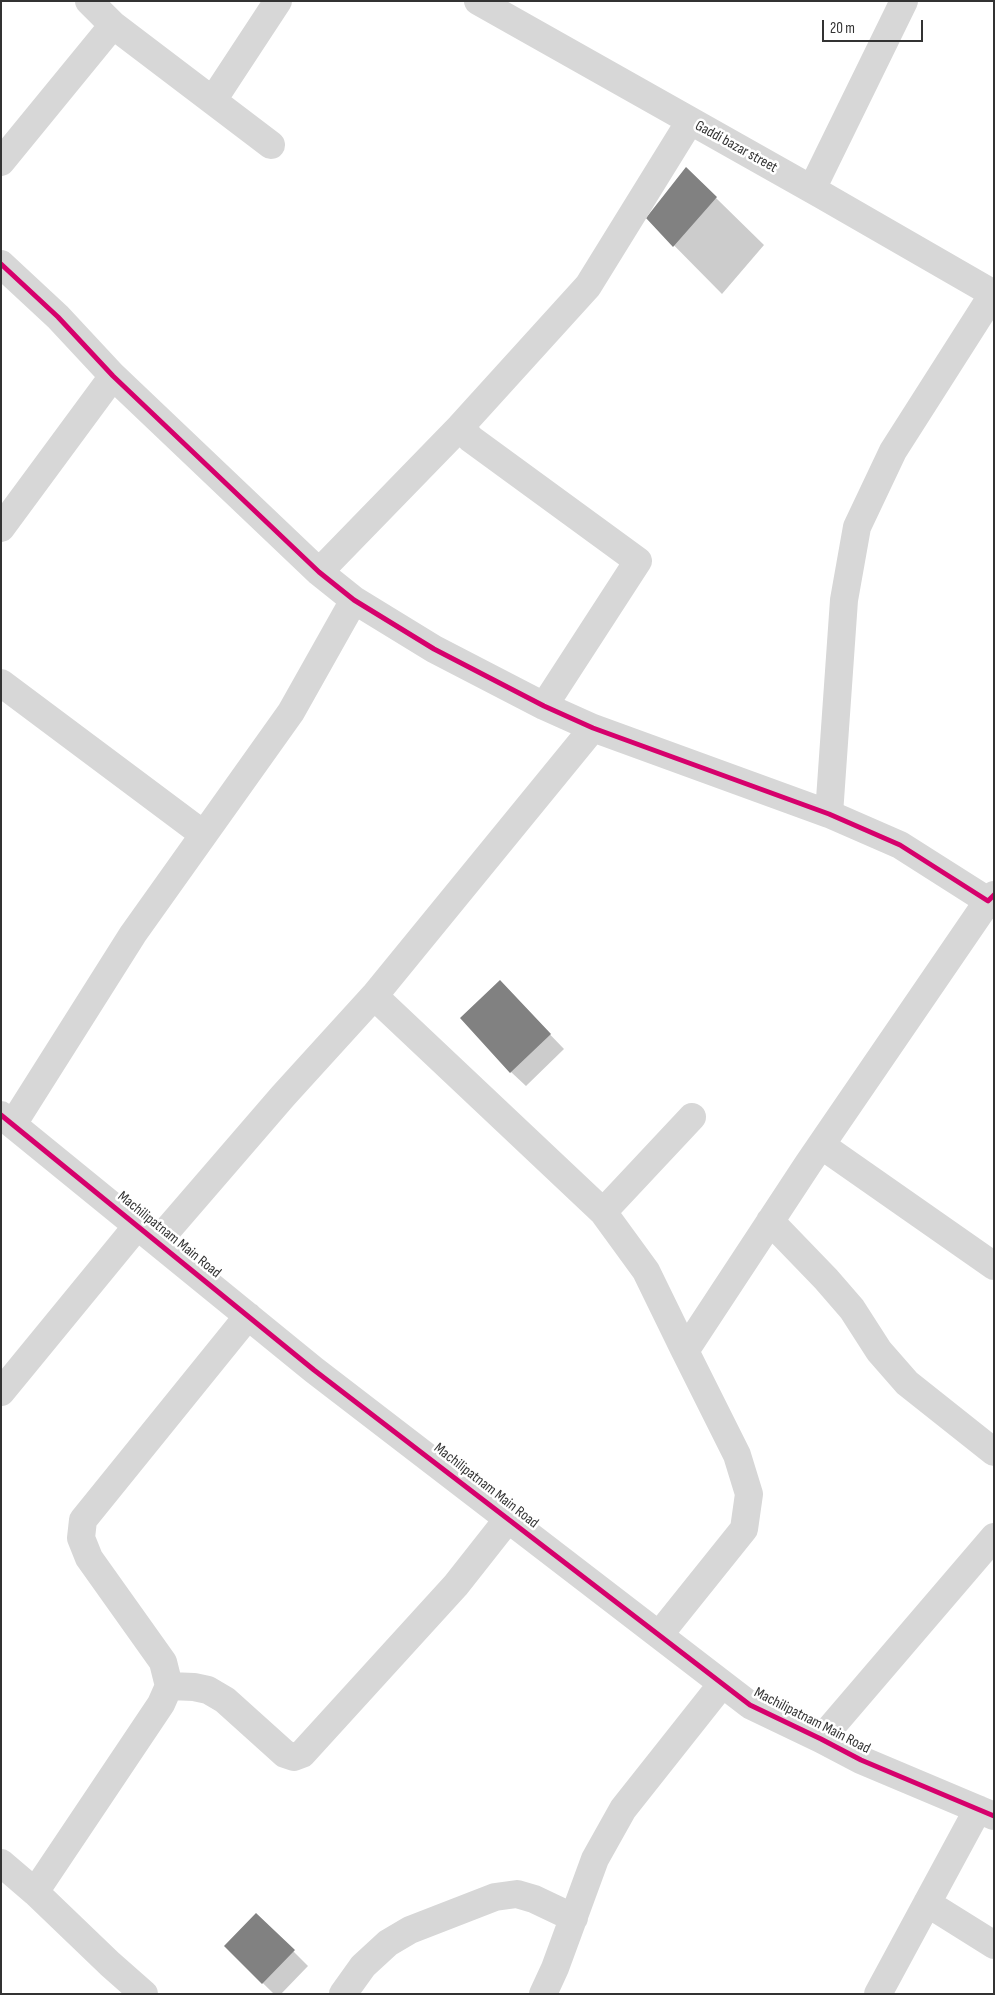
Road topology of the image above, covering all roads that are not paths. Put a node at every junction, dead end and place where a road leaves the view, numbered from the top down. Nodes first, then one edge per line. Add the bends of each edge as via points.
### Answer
1 (89, 1) edge
2 (278, 1) edge
3 (478, 1) edge
4 (904, 1) edge
5 (112, 25) junction
6 (213, 100) junction
7 (690, 121) junction
8 (271, 144) dead end
9 (1, 162) edge
10 (812, 190) junction
11 (1, 264) edge
12 (994, 294) edge
13 (113, 376) junction
14 (460, 427) junction
15 (1, 528) edge
16 (319, 572) junction
17 (354, 600) junction
18 (1, 683) edge
19 (544, 706) junction
20 (593, 728) junction
21 (829, 814) junction
22 (203, 834) junction
23 (992, 900) edge
24 (374, 996) junction
25 (692, 1117) dead end
26 (7, 1120) edge
27 (821, 1145) junction
28 (603, 1212) junction
29 (770, 1221) junction
30 (148, 1233) junction
31 (994, 1266) edge
32 (248, 1316) junction
33 (684, 1351) junction
34 (1, 1392) edge
35 (994, 1452) edge
36 (508, 1519) junction
37 (994, 1537) edge
38 (659, 1635) junction
39 (722, 1684) junction
40 (168, 1686) junction
41 (821, 1739) junction
42 (986, 1812) edge
43 (1, 1863) edge
44 (35, 1892) junction
45 (927, 1903) junction
46 (574, 1918) junction
47 (994, 1945) edge
48 (144, 1994) edge
49 (343, 1994) edge
50 (543, 1994) edge
51 (878, 1994) edge

1 - 5 street
2 - 6 street
3 - 7 street, Gaddi bazar street
4 - 10 street
5 - 6 street
5 - 9 street
6 - 8 street
7 - 10 street, Gaddi bazar street
7 - 14 street via 588,286
10 - 12 street, Gaddi bazar street
11 - 13 street via 58,317
12 - 21 street via 893,451 857,527 844,600
13 - 15 street
13 - 16 street
14 - 16 street
14 - 19 street via 471,439 638,561
16 - 17 street
17 - 19 street via 434,649
17 - 22 street via 291,712
18 - 22 street
19 - 20 street
20 - 21 street
20 - 24 street
21 - 23 street via 900,845
22 - 26 street
23 - 27 street
24 - 28 street
24 - 30 street via 283,1096
25 - 28 street
26 - 30 street, Machilipatnam Main Road
27 - 29 street
27 - 31 street
28 - 33 street via 646,1272
29 - 33 street
29 - 35 street via 852,1309 878,1351 907,1384
30 - 32 street, Machilipatnam Main Road
30 - 34 street
32 - 36 street, Machilipatnam Main Road
32 - 40 street via 83,1520 81,1538 89,1558 163,1662
33 - 38 street via 737,1455 749,1494 744,1529
36 - 38 street, Machilipatnam Main Road
36 - 40 street via 456,1585 302,1754 294,1757 285,1754 225,1700 208,1690
37 - 41 street
38 - 39 street, Machilipatnam Main Road
39 - 41 street, Machilipatnam Main Road via 750,1705
39 - 46 street via 623,1809 595,1859
40 - 44 street via 161,1704
41 - 42 street, Machilipatnam Main Road via 861,1760
42 - 45 street
43 - 44 street
44 - 48 street
45 - 47 street
45 - 51 street
46 - 49 street via 517,1894 496,1897 410,1930 388,1943 363,1966
46 - 50 street

